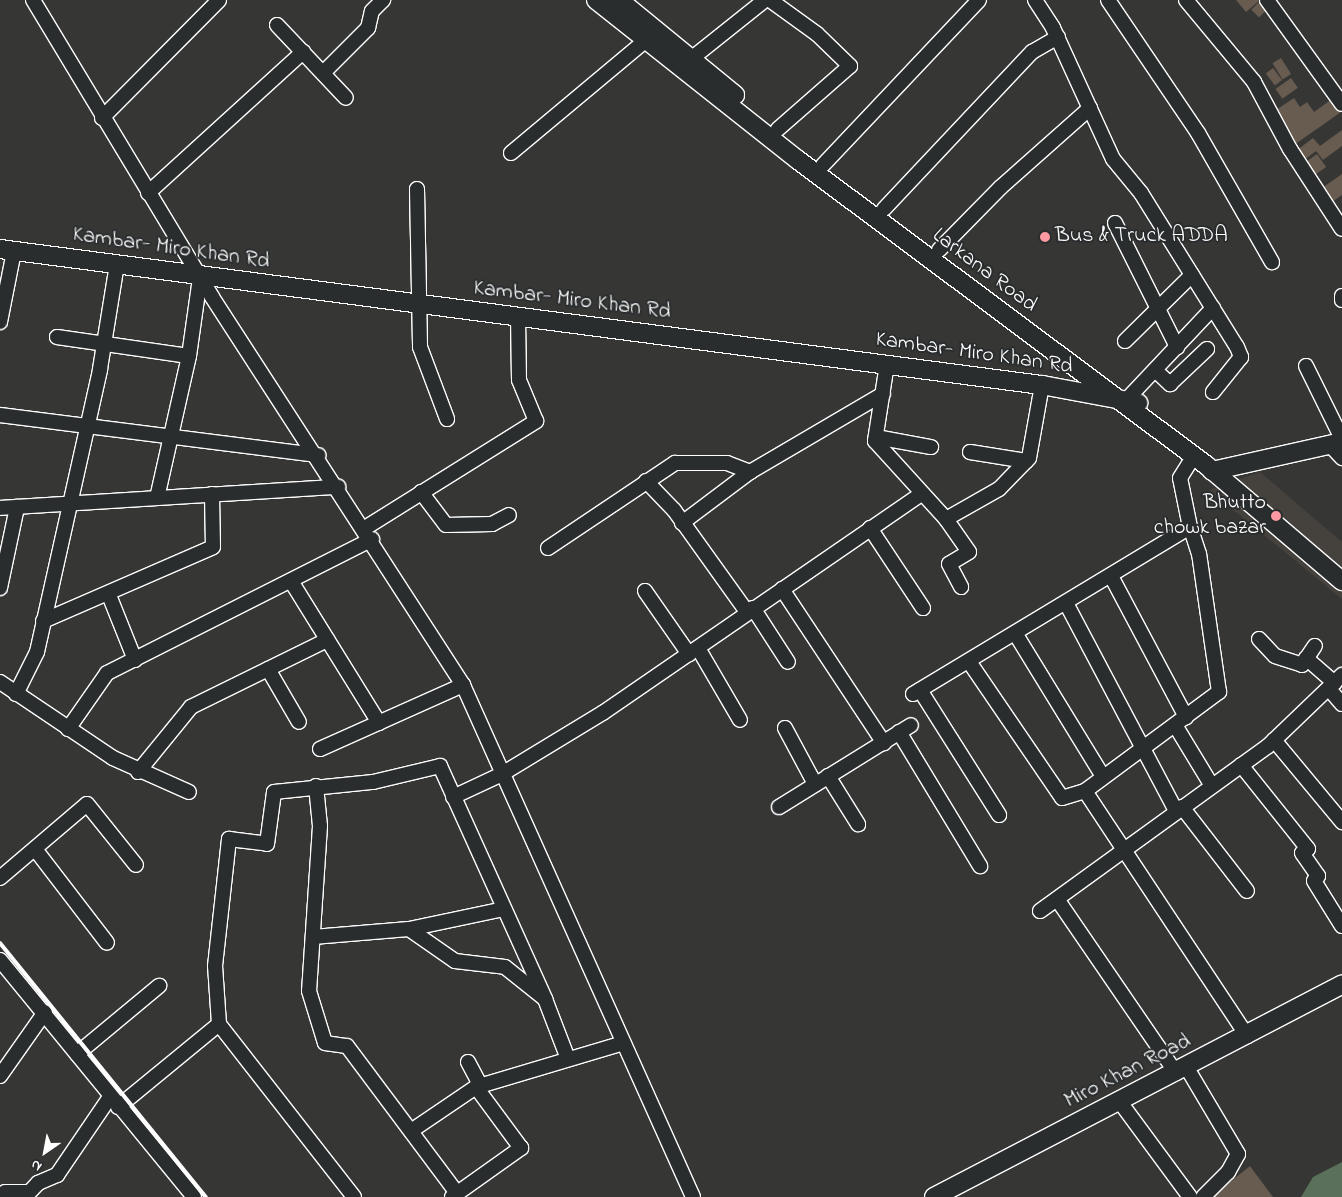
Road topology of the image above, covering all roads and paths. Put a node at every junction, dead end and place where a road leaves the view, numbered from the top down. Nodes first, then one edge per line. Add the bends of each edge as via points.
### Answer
1 (33, 0) edge
2 (219, 0) edge
3 (383, 0) edge
4 (596, 0) edge
5 (619, 0) edge
6 (765, 0) edge
7 (770, 0) edge
8 (979, 0) edge
9 (1035, 0) edge
10 (1108, 0) edge
11 (1186, 0) edge
12 (1267, 0) edge
13 (278, 24) dead end
14 (1058, 37) junction
15 (646, 40) junction
16 (303, 52) junction
17 (691, 59) junction
18 (323, 73) junction
19 (346, 98) dead end
20 (1342, 104) edge
21 (1090, 108) junction
22 (102, 118) junction
23 (778, 129) junction
24 (511, 154) dead end
25 (824, 165) junction
26 (417, 189) dead end
27 (148, 193) junction
28 (884, 210) junction
29 (1115, 223) dead end
30 (1342, 229) edge
31 (7, 250) edge
32 (939, 250) junction
33 (1272, 262) dead end
34 (117, 264) junction
35 (1192, 275) junction
36 (200, 277) junction
37 (1342, 296) edge
38 (995, 300) junction
39 (1342, 300) edge
40 (416, 303) junction
41 (1212, 308) junction
42 (1156, 310) junction
43 (518, 316) junction
44 (0, 322) edge
45 (57, 338) dead end
46 (1125, 341) dead end
47 (103, 344) junction
48 (1177, 346) junction
49 (1206, 349) dead end
50 (189, 356) junction
51 (888, 364) junction
52 (1306, 366) dead end
53 (1154, 370) junction
54 (1042, 385) junction
55 (1213, 392) dead end
56 (883, 394) junction
57 (1128, 399) junction
58 (0, 415) edge
59 (448, 419) dead end
60 (86, 426) junction
61 (171, 437) junction
62 (876, 437) junction
63 (1339, 446) edge
64 (931, 447) dead end
65 (970, 452) dead end
66 (318, 455) junction
67 (1194, 456) junction
68 (1026, 461) junction
69 (1217, 469) junction
70 (750, 472) junction
71 (646, 481) junction
72 (338, 487) junction
73 (421, 492) junction
74 (212, 494) junction
75 (922, 494) junction
76 (158, 498) junction
77 (70, 503) junction
78 (17, 507) junction
79 (0, 508) edge
80 (509, 515) dead end
81 (946, 519) junction
82 (682, 523) junction
83 (1190, 527) junction
84 (870, 528) junction
85 (369, 534) junction
86 (548, 548) dead end
87 (1342, 567) edge
88 (1111, 576) junction
89 (291, 581) junction
90 (1342, 581) edge
91 (961, 587) dead end
92 (0, 588) edge
93 (782, 589) junction
94 (645, 591) dead end
95 (109, 595) junction
96 (1066, 603) junction
97 (923, 608) dead end
98 (750, 610) junction
99 (43, 621) junction
100 (1015, 633) junction
101 (1259, 639) dead end
102 (327, 640) junction
103 (1315, 646) dead end
104 (693, 651) junction
105 (1306, 658) junction
106 (135, 660) junction
107 (788, 662) dead end
108 (970, 663) junction
109 (268, 669) junction
110 (0, 682) edge
111 (1335, 682) edge
112 (463, 685) junction
113 (16, 694) junction
114 (1342, 704) edge
115 (740, 720) dead end
116 (1180, 721) junction
117 (299, 722) dead end
118 (379, 723) junction
119 (784, 728) dead end
120 (68, 729) junction
121 (1274, 740) junction
122 (884, 742) junction
123 (320, 749) dead end
124 (1140, 749) junction
125 (1241, 765) junction
126 (138, 772) junction
127 (502, 774) junction
128 (1102, 775) junction
129 (828, 776) junction
130 (815, 784) junction
131 (316, 786) junction
132 (1212, 786) junction
133 (1086, 791) junction
134 (189, 792) dead end
135 (453, 797) junction
136 (779, 807) dead end
137 (1179, 809) junction
138 (999, 815) dead end
139 (1342, 822) edge
140 (858, 824) dead end
141 (35, 849) junction
142 (1122, 849) junction
143 (136, 865) dead end
144 (980, 866) dead end
145 (0, 878) edge
146 (1248, 891) dead end
147 (1057, 899) junction
148 (504, 909) junction
149 (1040, 911) dead end
150 (1342, 926) edge
151 (409, 929) junction
152 (313, 937) junction
153 (107, 943) dead end
154 (0, 960) edge
155 (159, 986) dead end
156 (1342, 986) edge
157 (545, 999) junction
158 (44, 1012) junction
159 (219, 1024) junction
160 (1247, 1036) junction
161 (624, 1043) junction
162 (76, 1054) junction
163 (568, 1059) junction
164 (468, 1062) dead end
165 (1182, 1071) junction
166 (0, 1076) edge
167 (478, 1086) junction
168 (114, 1102) junction
169 (1120, 1102) junction
170 (411, 1131) junction
171 (27, 1194) edge
172 (454, 1195) edge
173 (1, 1197) edge
174 (194, 1197) edge
175 (354, 1197) edge
176 (693, 1197) edge
177 (934, 1197) edge
178 (1190, 1197) edge
179 (1203, 1197) edge

1 - 22 street
2 - 22 street
3 - 18 street via 372,11 368,28
4 - 15 main road, Larkana Road
5 - 17 main road, Larkana Road
6 - 17 street
7 - 23 street via 817,34 850,66
8 - 25 street
9 - 14 street
10 - 33 street via 1198,133
11 - 30 street via 1254,82 1290,149
12 - 20 street
13 - 16 street
14 - 21 street
14 - 28 street via 1032,52
15 - 24 street
15 - 38 main road, Larkana Road
16 - 18 street
16 - 27 street
17 - 23 main road, Larkana Road
18 - 19 street
21 - 32 street via 1001,187
21 - 35 street via 1113,159 1141,192
22 - 27 street
23 - 25 main road, Larkana Road
25 - 28 main road, Larkana Road
26 - 40 street
27 - 36 street
28 - 32 main road, Larkana Road
29 - 42 street
31 - 34 main road, Kambar- Miro Khan Rd
31 - 44 street
32 - 38 main road, Larkana Road
34 - 36 main road, Kambar- Miro Khan Rd
34 - 47 street
35 - 41 street
35 - 42 street
36 - 40 main road, Kambar- Miro Khan Rd
36 - 50 street
36 - 66 street
37 - 39 street
38 - 57 main road, Larkana Road
40 - 43 main road, Kambar- Miro Khan Rd
40 - 59 street via 420,347
41 - 48 street
41 - 55 street via 1241,357
42 - 46 street
42 - 48 street
43 - 51 main road, Kambar- Miro Khan Rd
43 - 73 street via 519,380 536,421
45 - 47 street
47 - 50 street
47 - 60 street
48 - 53 street
49 - 53 street via 1170,384
50 - 61 street
51 - 54 main road, Kambar- Miro Khan Rd
51 - 56 street
52 - 63 street
53 - 57 street
54 - 57 main road, Kambar- Miro Khan Rd
54 - 68 street
56 - 62 street
56 - 70 street
57 - 67 main road, Larkana Road
57 - 69 main road, Larkana Road
58 - 60 street
60 - 61 street
60 - 77 street
61 - 66 street
61 - 76 street
62 - 64 street
62 - 75 street via 891,462
63 - 69 main road
65 - 68 street
66 - 72 street
67 - 69 main road, Larkana Road
67 - 83 street via 1180,478
68 - 81 street via 999,489
69 - 87 main road, Larkana Road
69 - 90 main road, Larkana Road
70 - 71 street via 727,463 690,460 675,463
70 - 82 street
71 - 82 street
71 - 86 street
72 - 74 street
72 - 85 street
73 - 80 street via 446,525 492,524
73 - 85 street
74 - 76 street
74 - 95 street via 215,546
75 - 81 street
75 - 84 street
76 - 77 street
77 - 78 street
77 - 99 street
78 - 79 street
78 - 92 street
81 - 91 street via 968,552 949,564
82 - 98 street
83 - 88 street
83 - 116 street via 1198,554 1219,692
84 - 93 street
84 - 97 street
85 - 89 street
85 - 112 street
88 - 96 street
88 - 116 street
89 - 102 street
89 - 106 street
93 - 98 street
93 - 122 street
94 - 104 street
95 - 99 street
95 - 106 street
96 - 100 street
96 - 124 street via 1113,686
98 - 104 street
98 - 107 street
99 - 113 street via 37,652
100 - 108 street
100 - 128 street
101 - 105 street via 1275,656 1302,665
102 - 109 street
102 - 118 street
103 - 105 street
104 - 115 street
104 - 127 street
105 - 111 street
106 - 120 street via 107,673
108 - 133 street via 1062,798
108 - 138 street via 917,692
109 - 117 street
109 - 126 street via 191,707
110 - 113 street
111 - 114 street
111 - 121 street
112 - 118 street
112 - 127 street
113 - 120 street
116 - 124 street
116 - 132 street
118 - 123 street
119 - 130 street
120 - 126 street
121 - 125 street
121 - 139 street
122 - 129 street
122 - 144 street via 905,729
124 - 128 street
124 - 137 street
125 - 132 street
125 - 150 street via 1308,849 1302,852 1318,876 1314,881
126 - 134 street
127 - 135 street
127 - 161 street
128 - 133 street
129 - 130 street
129 - 140 street
130 - 136 street
131 - 135 street via 373,782 440,766
131 - 152 street via 320,826
131 - 159 street via 274,792 267,844 229,840 216,966
132 - 137 street
133 - 142 street
135 - 148 street
137 - 142 street
137 - 146 street
141 - 143 street via 87,804
141 - 145 street
141 - 153 street
142 - 147 street
142 - 160 street
147 - 149 street
147 - 165 street
148 - 151 street
148 - 157 street
151 - 152 street
151 - 157 street via 456,961 505,967
152 - 170 street via 310,991 325,1043 347,1046
154 - 158 street
155 - 162 street
156 - 160 main road, Miro Khan Road
157 - 163 street
158 - 162 street
158 - 166 street
159 - 168 street
159 - 175 street
160 - 165 main road, Miro Khan Road
161 - 163 street
161 - 176 street
162 - 168 street
163 - 167 street
164 - 167 street
165 - 169 main road, Miro Khan Road
165 - 179 street via 1238,1154 1228,1172
167 - 170 street
167 - 172 street via 521,1148
168 - 171 street via 57,1175
168 - 174 street
169 - 177 main road, Miro Khan Road
169 - 178 street
170 - 172 street
171 - 173 street via 5,1192

